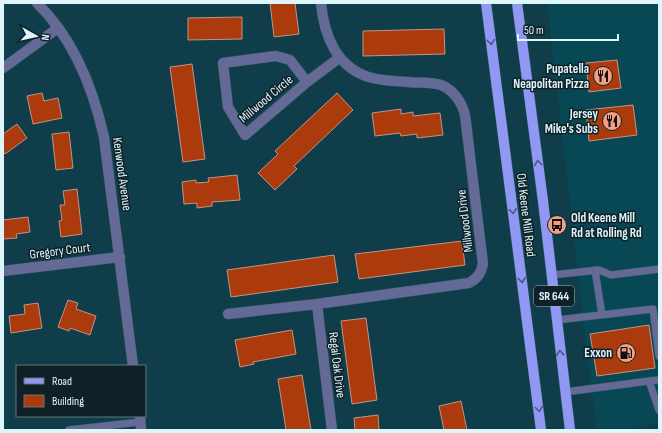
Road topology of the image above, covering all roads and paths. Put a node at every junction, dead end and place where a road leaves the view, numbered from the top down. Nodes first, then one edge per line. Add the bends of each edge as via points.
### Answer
1 (37, 3) edge
2 (321, 3) edge
3 (486, 3) edge
4 (517, 3) edge
5 (58, 28) junction
6 (339, 58) junction
7 (3, 68) edge
8 (307, 82) junction
9 (120, 257) junction
10 (659, 269) edge
11 (595, 270) junction
12 (3, 271) edge
13 (552, 275) junction
14 (317, 304) junction
15 (228, 314) dead end
16 (602, 315) junction
17 (557, 320) junction
18 (659, 356) edge
19 (133, 365) edge
20 (659, 380) edge
21 (649, 381) junction
22 (565, 392) junction
23 (659, 410) edge
24 (140, 423) edge
25 (69, 430) edge
26 (332, 430) edge
27 (541, 430) edge
28 (570, 430) edge

1 - 5 street, Kenwood Avenue
2 - 6 street, Millwood Drive via 326,34
3 -> 27 main road, Old Keene Mill Road / SR 644
13 -> 4 main road, Old Keene Mill Road / SR 644
5 - 7 street
5 - 9 street, Kenwood Avenue via 79,60 98,109
6 - 8 street, Millwood Circle
6 - 14 street, Millwood Drive via 365,76 441,85 459,99 465,115 483,264 478,276 469,283
8 - 8 street, Millwood Circle via 246,135 228,107 223,63 276,56 290,60
9 - 12 street, Gregory Court
9 - 19 street, Kenwood Avenue
10 - 11 lane via 611,275
11 - 13 lane
11 - 16 lane
13 - 17 main road, Old Keene Mill Road / SR 644
14 - 15 street, Millwood Drive
14 - 26 street, Regal Oak Drive
16 - 17 lane
16 - 18 lane via 652,309
22 -> 17 main road, Old Keene Mill Road / SR 644
20 - 21 lane
21 - 22 lane
21 - 23 lane
22 - 28 main road, Old Keene Mill Road / SR 644
24 - 25 lane

